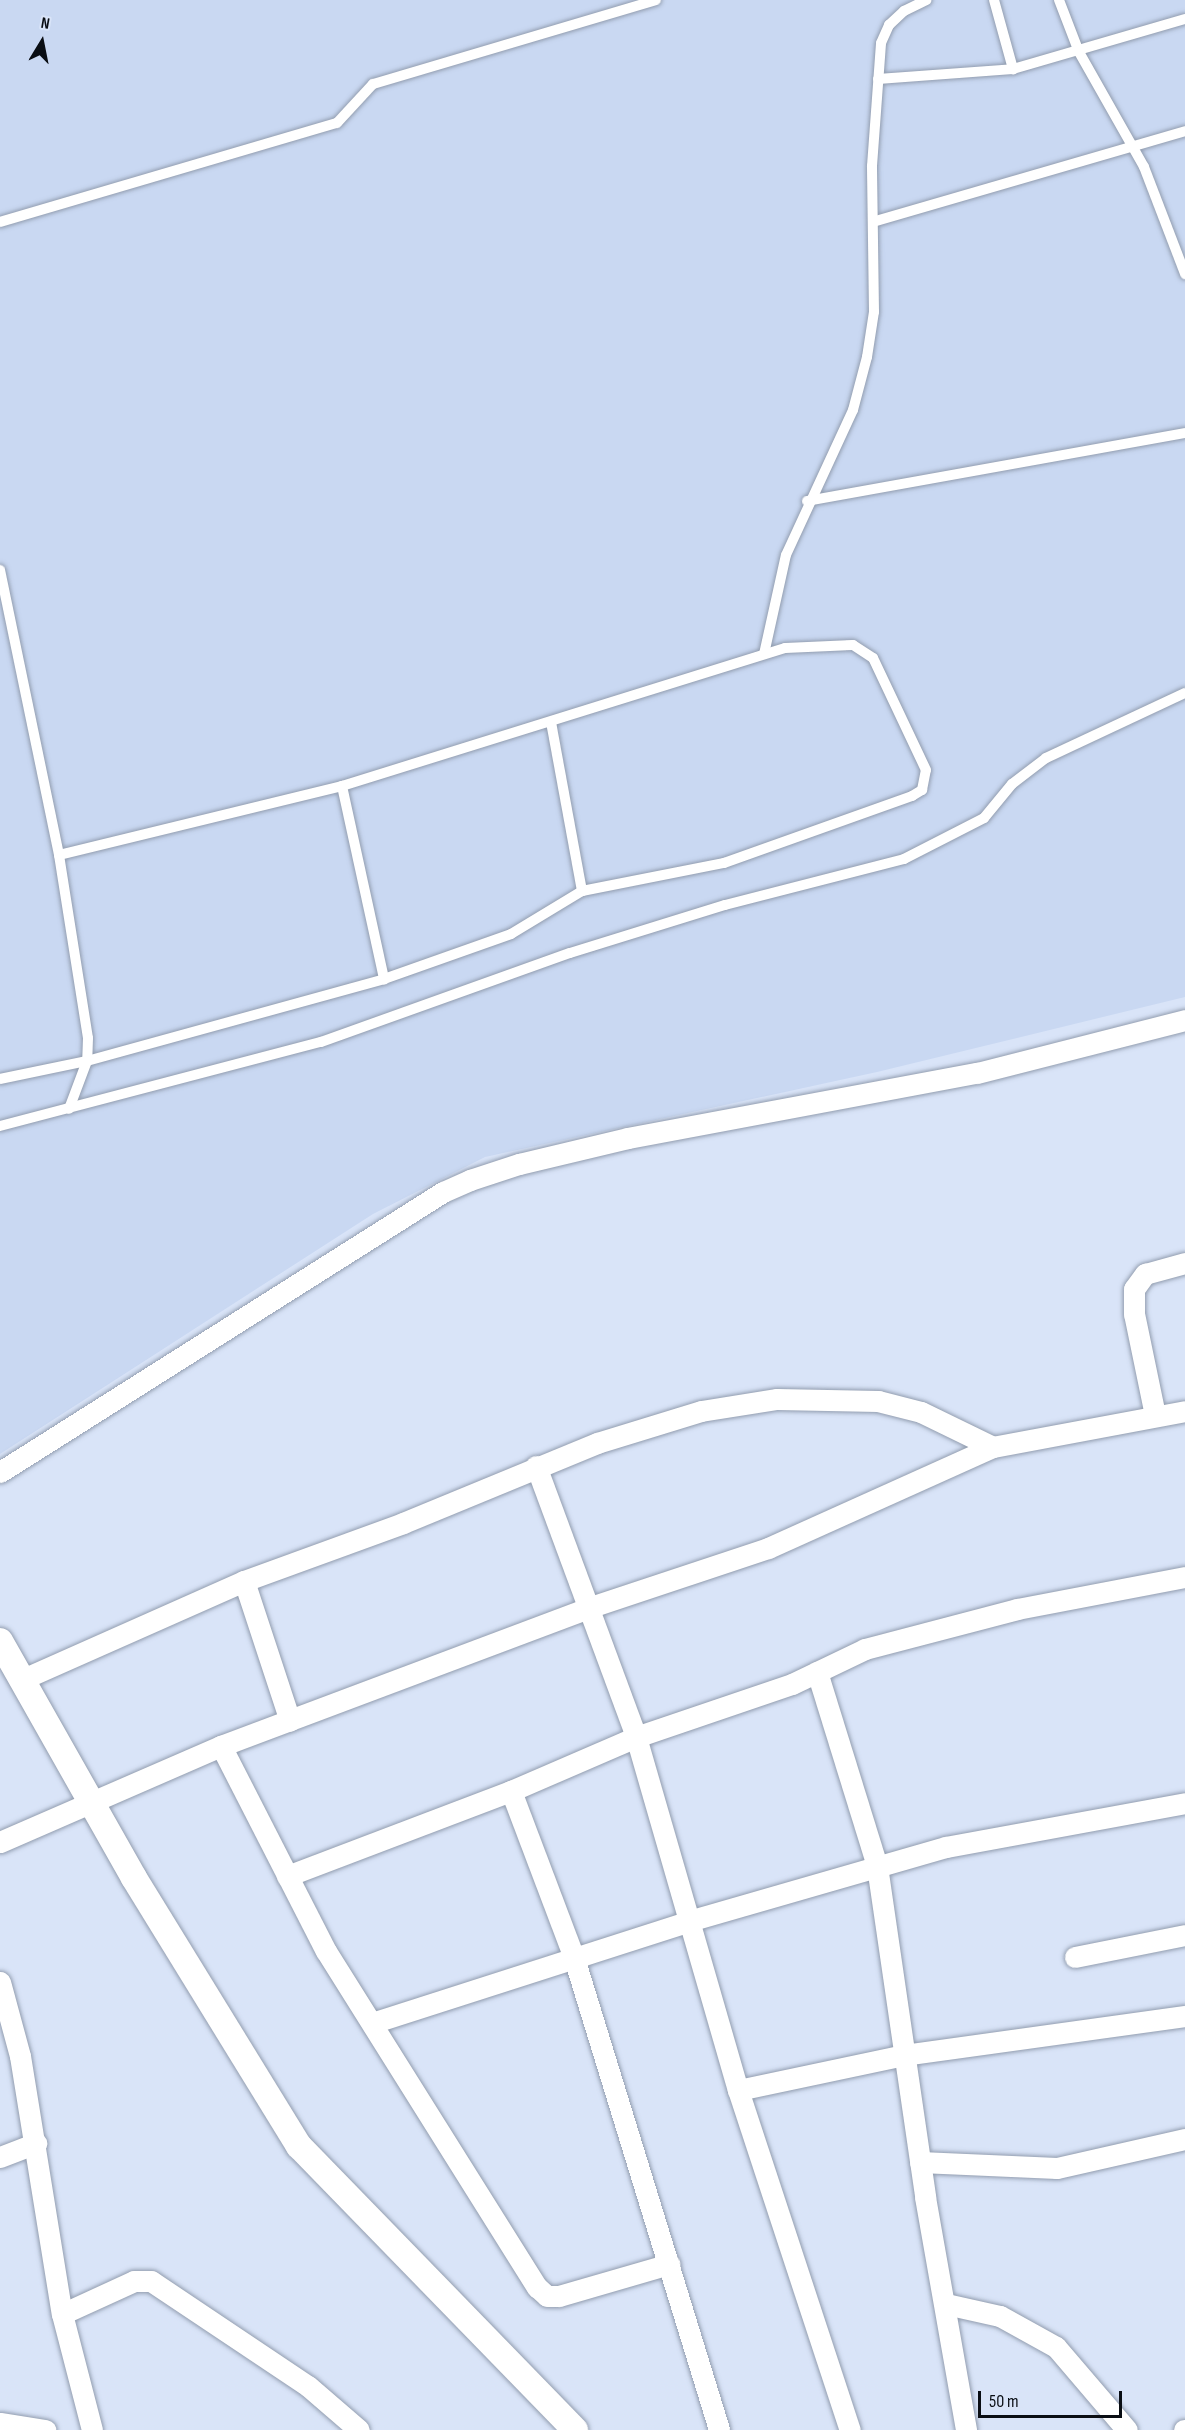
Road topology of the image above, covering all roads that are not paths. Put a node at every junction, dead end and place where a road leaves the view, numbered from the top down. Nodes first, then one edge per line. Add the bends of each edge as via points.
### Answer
1 (656, 0) edge
2 (927, 0) edge
3 (994, 0) edge
4 (1059, 0) edge
5 (1185, 19) edge
6 (1079, 52) junction
7 (1013, 69) junction
8 (878, 79) junction
9 (1185, 131) edge
10 (1131, 146) junction
11 (0, 222) edge
12 (876, 222) junction
13 (1185, 274) edge
14 (1185, 433) edge
15 (807, 501) junction
16 (0, 570) edge
17 (764, 654) junction
18 (1185, 693) edge
19 (551, 722) junction
20 (342, 786) junction
21 (59, 855) junction
22 (582, 891) junction
23 (384, 980) junction
24 (1185, 1020) edge
25 (87, 1061) junction
26 (0, 1079) edge
27 (69, 1109) junction
28 (0, 1126) edge
29 (1185, 1263) edge
30 (1185, 1411) edge
31 (1155, 1415) junction
32 (993, 1447) junction
33 (536, 1466) junction
34 (0, 1472) edge
35 (1185, 1577) edge
36 (244, 1581) junction
37 (591, 1607) junction
38 (0, 1641) edge
39 (817, 1672) junction
40 (23, 1678) junction
41 (290, 1721) junction
42 (636, 1737) junction
43 (221, 1746) junction
44 (511, 1791) junction
45 (1185, 1803) edge
46 (91, 1805) junction
47 (0, 1842) edge
48 (877, 1866) junction
49 (287, 1876) junction
50 (688, 1921) junction
51 (1185, 1935) edge
52 (1075, 1957) dead end
53 (574, 1958) junction
54 (0, 1985) edge
55 (1185, 2016) edge
56 (375, 2022) junction
57 (904, 2055) junction
58 (738, 2090) junction
59 (1185, 2139) edge
60 (36, 2143) junction
61 (0, 2157) edge
62 (920, 2162) junction
63 (669, 2264) junction
64 (946, 2304) junction
65 (62, 2314) junction
66 (0, 2423) edge
67 (45, 2430) edge
68 (92, 2430) edge
69 (359, 2430) edge
70 (575, 2430) edge
71 (719, 2430) edge
72 (850, 2430) edge
73 (966, 2430) edge
74 (1127, 2430) edge

1 - 11 lane via 373,84 336,123
2 - 8 lane via 889,25 881,43
3 - 7 lane
4 - 6 lane
5 - 6 lane
6 - 7 lane
6 - 10 lane
7 - 8 lane
8 - 12 lane via 872,166
9 - 10 lane
10 - 12 lane
10 - 13 lane via 1168,222
12 - 15 lane via 874,312 862,380 853,410
14 - 15 lane
15 - 17 lane via 778,582
16 - 21 lane
17 - 19 lane
17 - 22 lane via 785,648 853,645 873,658 926,770 922,790 724,863
18 - 27 lane via 1046,758 1012,784 984,818 904,859 725,904 570,953 321,1042
19 - 20 lane
19 - 22 lane
20 - 21 lane
20 - 23 lane
21 - 25 lane via 88,1038
22 - 23 lane via 511,934
23 - 25 lane
24 - 34 street via 977,1073 628,1138 470,1180 435,1197
25 - 26 lane
25 - 27 lane
27 - 28 lane
29 - 31 street via 1145,1274 1134,1289 1134,1314
30 - 31 street
31 - 32 street
32 - 33 street via 921,1412 879,1401 777,1399 701,1411
32 - 37 street via 768,1548
33 - 36 street via 403,1523
33 - 37 street
35 - 39 street via 1017,1609 865,1649
36 - 40 street
36 - 41 street
37 - 41 street
37 - 42 street
38 - 40 street
39 - 42 street
39 - 48 street
40 - 46 street
41 - 43 street
42 - 44 street
42 - 50 street
43 - 46 street
43 - 49 street
44 - 49 street
44 - 53 street
45 - 48 street via 986,1836
46 - 47 street
46 - 70 street via 299,2146
48 - 50 street
48 - 57 street
49 - 56 street via 336,1969
50 - 53 street
50 - 58 street
51 - 52 street
53 - 56 street
53 - 63 street via 608,2080
54 - 60 street
55 - 57 street
56 - 63 street via 428,2115 547,2296
57 - 58 street
57 - 62 street
58 - 72 street
59 - 62 street via 1146,2144 1057,2168
60 - 61 street
60 - 65 street
62 - 64 street
63 - 71 street
64 - 73 street
64 - 74 street via 1000,2316 1056,2347
65 - 68 street
65 - 69 street via 134,2281 151,2281 308,2386
66 - 67 street

